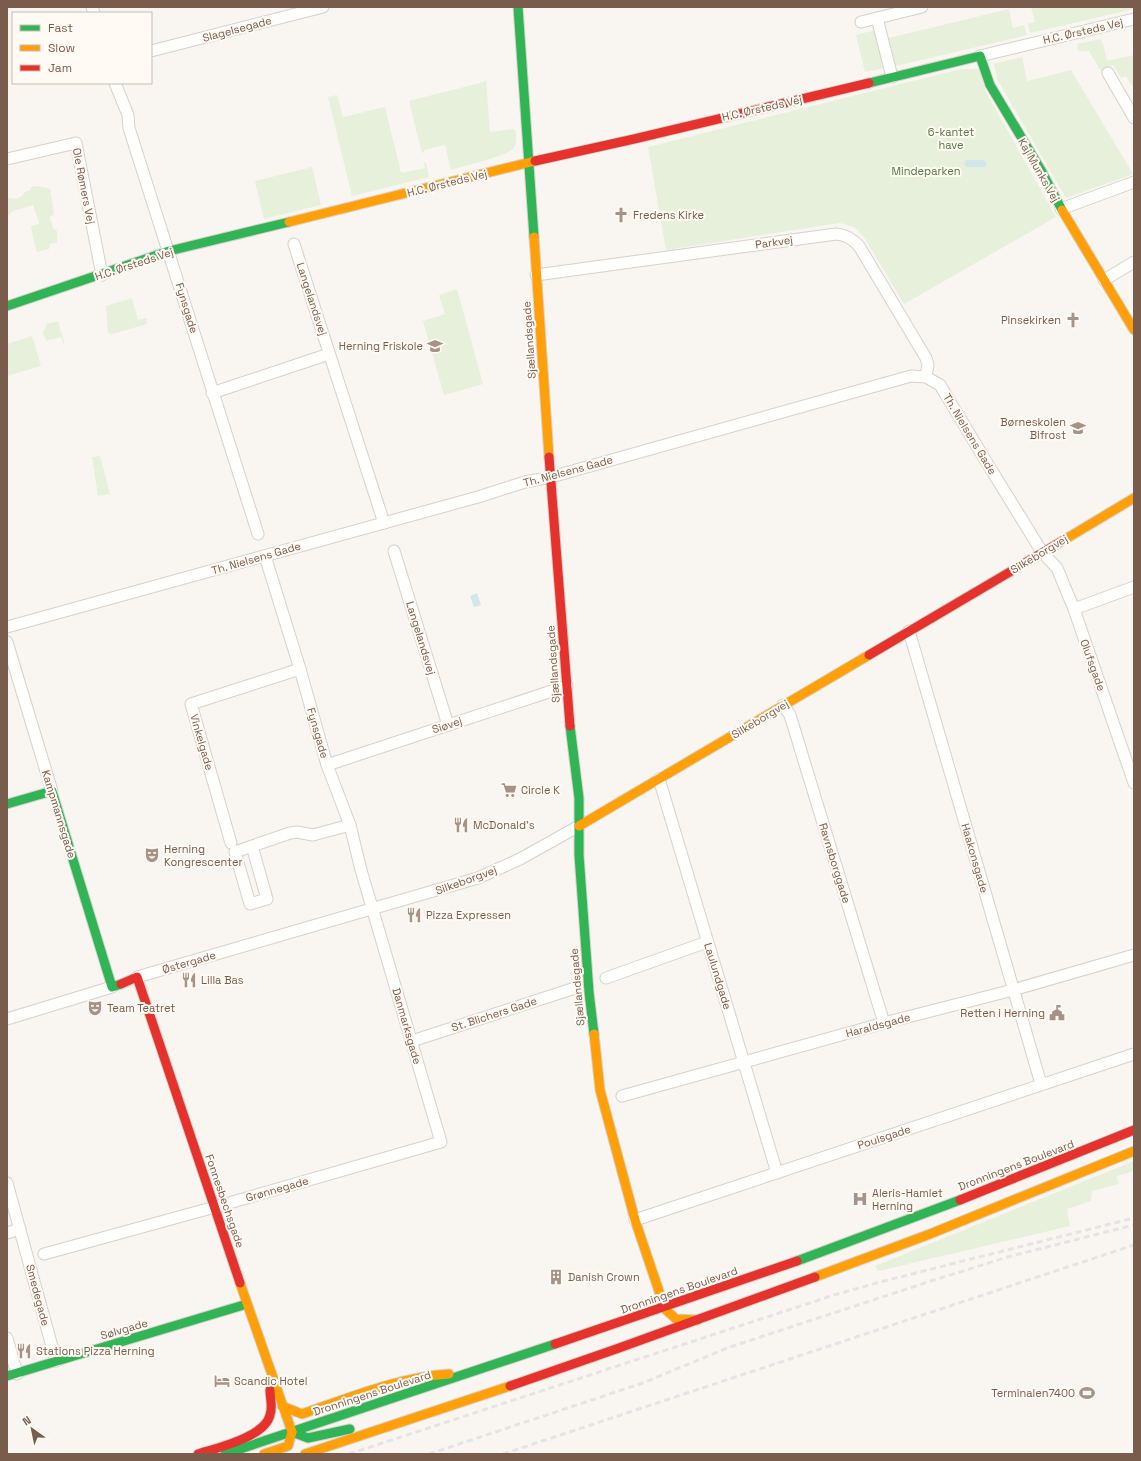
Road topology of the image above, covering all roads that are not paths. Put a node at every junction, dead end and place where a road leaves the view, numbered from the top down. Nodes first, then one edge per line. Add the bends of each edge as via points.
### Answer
1 (323, 7) edge
2 (518, 7) edge
3 (922, 7) edge
4 (878, 18) junction
5 (1134, 19) edge
6 (861, 22) dead end
7 (152, 51) edge
8 (980, 56) junction
9 (1108, 73) dead end
10 (892, 77) junction
11 (115, 84) edge
12 (1134, 118) edge
13 (7, 158) edge
14 (529, 162) junction
15 (1134, 182) edge
16 (1061, 209) junction
17 (294, 244) dead end
18 (169, 252) junction
19 (1134, 262) edge
20 (102, 275) junction
21 (536, 275) junction
22 (1104, 280) junction
23 (7, 306) edge
24 (1134, 330) edge
25 (329, 354) junction
26 (926, 377) junction
27 (212, 393) junction
28 (551, 477) junction
29 (1134, 498) edge
30 (384, 523) junction
31 (258, 534) dead end
32 (394, 551) dead end
33 (1042, 552) junction
34 (265, 556) junction
35 (1134, 587) edge
36 (1074, 609) junction
37 (7, 627) edge
38 (909, 631) junction
39 (7, 642) edge
40 (300, 669) junction
41 (567, 686) junction
42 (783, 705) junction
43 (448, 725) junction
44 (327, 765) junction
45 (659, 778) junction
46 (1134, 783) edge
47 (52, 792) junction
48 (7, 804) edge
49 (350, 825) junction
50 (579, 826) junction
51 (231, 843) dead end
52 (252, 846) junction
53 (373, 910) junction
54 (707, 942) junction
55 (1134, 955) edge
56 (137, 977) junction
57 (606, 978) dead end
58 (112, 987) junction
59 (575, 988) dead end
60 (1013, 990) junction
61 (7, 1019) edge
62 (884, 1023) junction
63 (412, 1041) junction
64 (1134, 1054) edge
65 (744, 1062) junction
66 (1041, 1084) junction
67 (622, 1096) dead end
68 (1134, 1130) edge
69 (441, 1142) joint
70 (1134, 1151) edge
71 (777, 1172) junction
72 (7, 1184) edge
73 (215, 1207) junction
74 (635, 1220) junction
75 (20, 1229) junction
76 (7, 1233) edge
77 (44, 1254) dead end
78 (247, 1304) junction
79 (665, 1308) junction
80 (663, 1318) dead end
81 (698, 1320) junction
82 (7, 1338) edge
83 (612, 1341) dead end
84 (56, 1361) junction
85 (568, 1366) junction
86 (475, 1372) junction
87 (270, 1374) junction
88 (12, 1375) edge
89 (282, 1406) junction
90 (384, 1428) junction
91 (292, 1432) junction
92 (198, 1454) edge
93 (226, 1454) edge
94 (264, 1454) edge
95 (305, 1454) edge

1 - 7 street, Slagelsegade
2 - 14 street, Sjællandsgade
3 - 4 street
4 - 6 street
4 - 10 street
5 - 8 street, H.C. Ørsteds Vej
8 - 10 street, H.C. Ørsteds Vej
8 - 16 street, Kaj Munks Vej via 990,85 1041,170
9 - 12 street
10 - 14 street, H.C. Ørsteds Vej
11 - 18 street, Fynsgade
13 - 20 street, Ole Rømers Vej via 76,143
14 - 18 street, H.C. Ørsteds Vej
14 - 21 street, Sjællandsgade
15 - 16 street
16 - 22 street, Kaj Munks Vej
17 - 25 street, Langelandsvej
18 - 20 street, H.C. Ørsteds Vej
18 - 27 street, Fynsgade
19 - 22 street
20 - 23 street, H.C. Ørsteds Vej
21 - 26 street, Parkvej via 836,234 846,235 859,246 926,358
21 - 28 street, Sjællandsgade
22 - 24 street, Kaj Munks Vej
25 - 27 street
25 - 30 street, Langelandsvej
26 - 28 street, Th. Nielsens Gade via 911,376
26 - 33 street, Th. Nielsens Gade via 940,385
27 - 31 street, Fynsgade
28 - 30 street, Th. Nielsens Gade via 525,482
28 - 41 street, Sjællandsgade
29 - 33 street, Silkeborgvej
30 - 34 street, Th. Nielsens Gade
32 - 43 street, Langelandsvej
33 - 36 street, Olufsgade via 1057,568
33 - 38 street, Silkeborgvej
34 - 37 street, Th. Nielsens Gade
34 - 40 street, Fynsgade
35 - 36 street
36 - 46 street, Olufsgade
38 - 42 street, Silkeborgvej
38 - 60 street, Haakonsgade
39 - 47 street, Kampmannsgade
40 - 44 street, Fynsgade
40 - 51 street, Vinkelgade via 191,704
41 - 43 street, Siøvej
41 - 50 street, Sjællandsgade via 579,798
42 - 45 street, Silkeborgvej
42 - 62 street, Ravnsborggade via 790,715
43 - 44 street, Siøvej
44 - 49 street, Fynsgade
45 - 50 street, Silkeborgvej
45 - 54 street, Laulundgade
47 - 48 street
47 - 58 street, Kampmannsgade
49 - 52 street via 313,835 290,833
49 - 53 street, Fynsgade
50 - 53 street, Silkeborgvej via 484,876
50 - 74 street, Sjællandsgade via 580,879 600,1090
52 - 52 street via 235,852 250,904 267,899
53 - 56 street, Østergade
53 - 63 street, Danmarksgade
54 - 57 street
54 - 65 street, Laulundgade
55 - 60 street, Haraldsgade
56 - 58 street, Østergade
56 - 73 street, Fonnesbechsgade
58 - 61 street, Østergade
59 - 63 street, St. Blichers Gade
60 - 62 street, Haraldsgade
60 - 66 street, Haakonsgade
62 - 65 street, Haraldsgade
63 - 69 street, Danmarksgade
64 - 66 street, Poulsgade
65 - 67 street, Haraldsgade
65 - 71 street, Laulundgade
66 - 71 street, Poulsgade
68 - 79 street, Dronningens Boulevard via 1064,1160 910,1219
69 - 73 street, Grønnegade
70 - 81 street via 903,1243
71 - 74 street, Poulsgade
72 - 75 street, Smedegade
73 - 77 street, Grønnegade
73 - 78 street, Fonnesbechsgade
74 - 79 street, Sjællandsgade
75 - 76 street
75 - 84 street, Smedegade
78 - 84 street, Sølvgade
78 - 87 street, Fonnesbechsgade
79 - 80 street
79 - 81 street via 676,1319
79 - 86 street, Dronningens Boulevard
81 - 85 street
82 - 88 street
83 - 85 street via 598,1346
84 - 88 street, Sølvgade
85 - 90 street
86 - 89 street via 432,1375 387,1386 302,1414
86 - 91 street, Dronningens Boulevard
87 - 89 street, Fonnesbechsgade
87 - 92 street via 272,1409 270,1418 263,1428 251,1435
89 - 91 street, Fonnesbechsgade
90 - 91 street via 366,1425 308,1438
90 - 95 street
91 - 93 street, Dronningens Boulevard
91 - 94 street via 288,1446

